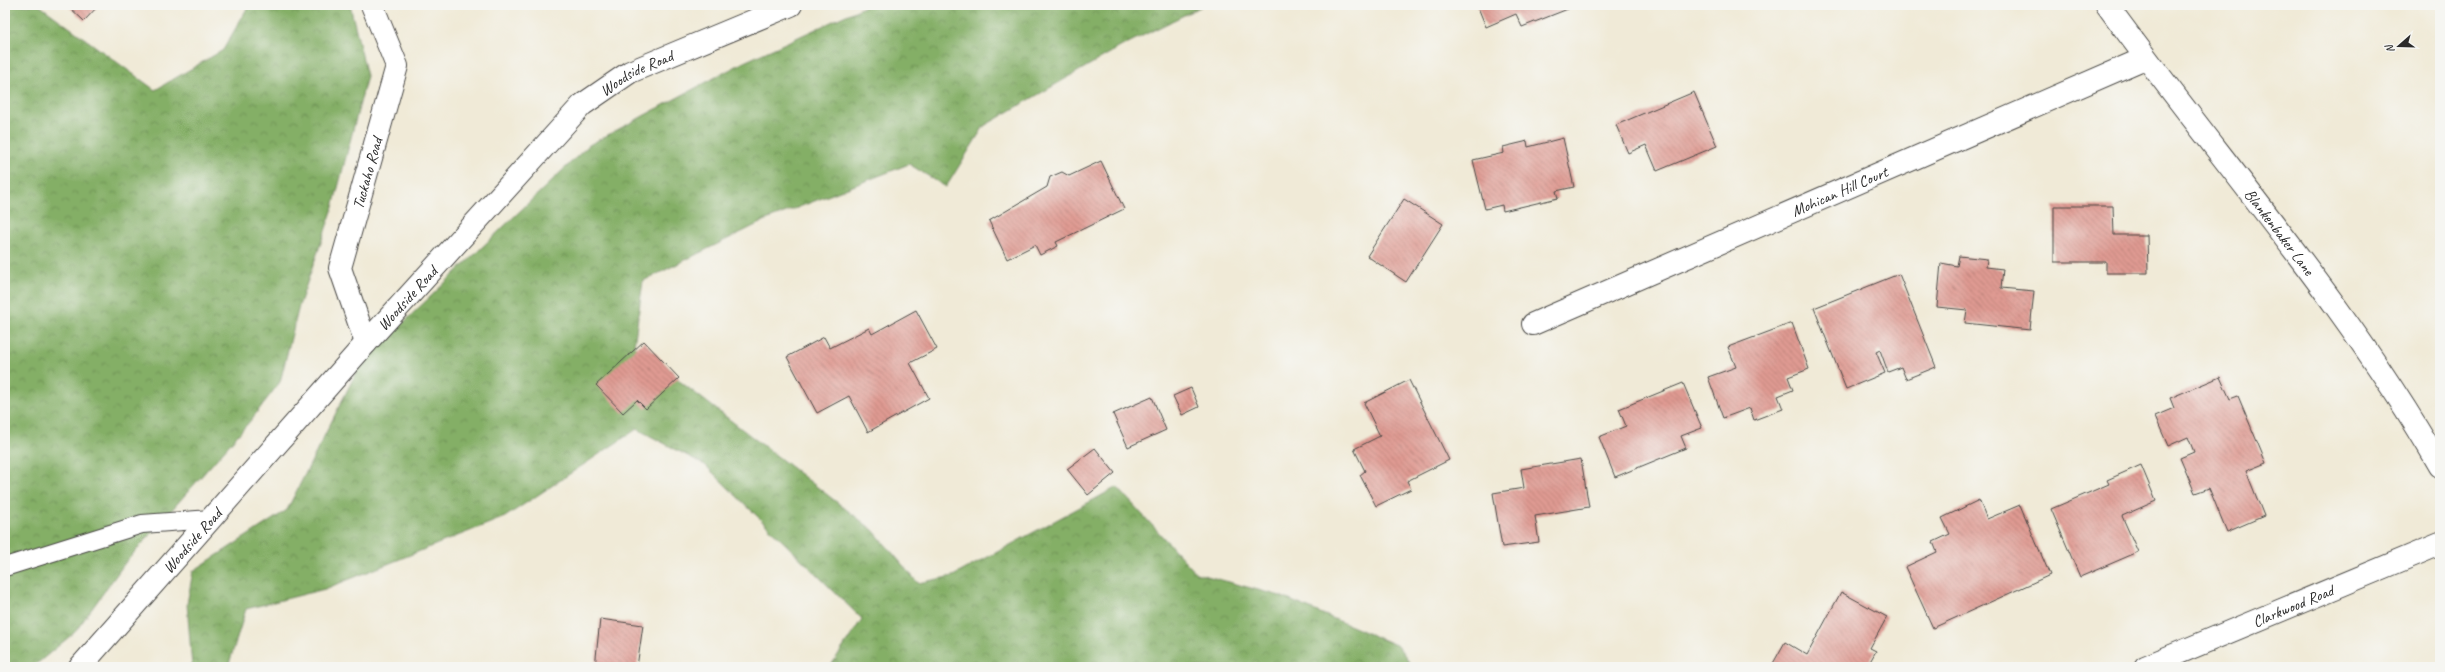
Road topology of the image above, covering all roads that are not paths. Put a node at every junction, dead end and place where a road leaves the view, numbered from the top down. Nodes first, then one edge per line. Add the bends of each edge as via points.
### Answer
1 (372, 5) edge
2 (791, 5) edge
3 (2107, 5) edge
4 (2145, 58) junction
5 (1533, 324) dead end
6 (366, 343) junction
7 (2440, 466) edge
8 (211, 519) junction
9 (2440, 544) edge
10 (5, 567) edge
11 (80, 667) edge
12 (2145, 667) edge

1 - 6 street, Tuckaho Road via 397,66 340,268
2 - 6 street, Woodside Road via 630,72 582,105
3 - 4 street, Blankenbaker Lane
4 - 5 street, Mohican Hill Court
4 - 7 street, Blankenbaker Lane via 2340,313 2411,414
6 - 8 street, Woodside Road
8 - 10 lane via 142,524
8 - 11 street, Woodside Road
9 - 12 street, Clarkwood Road

